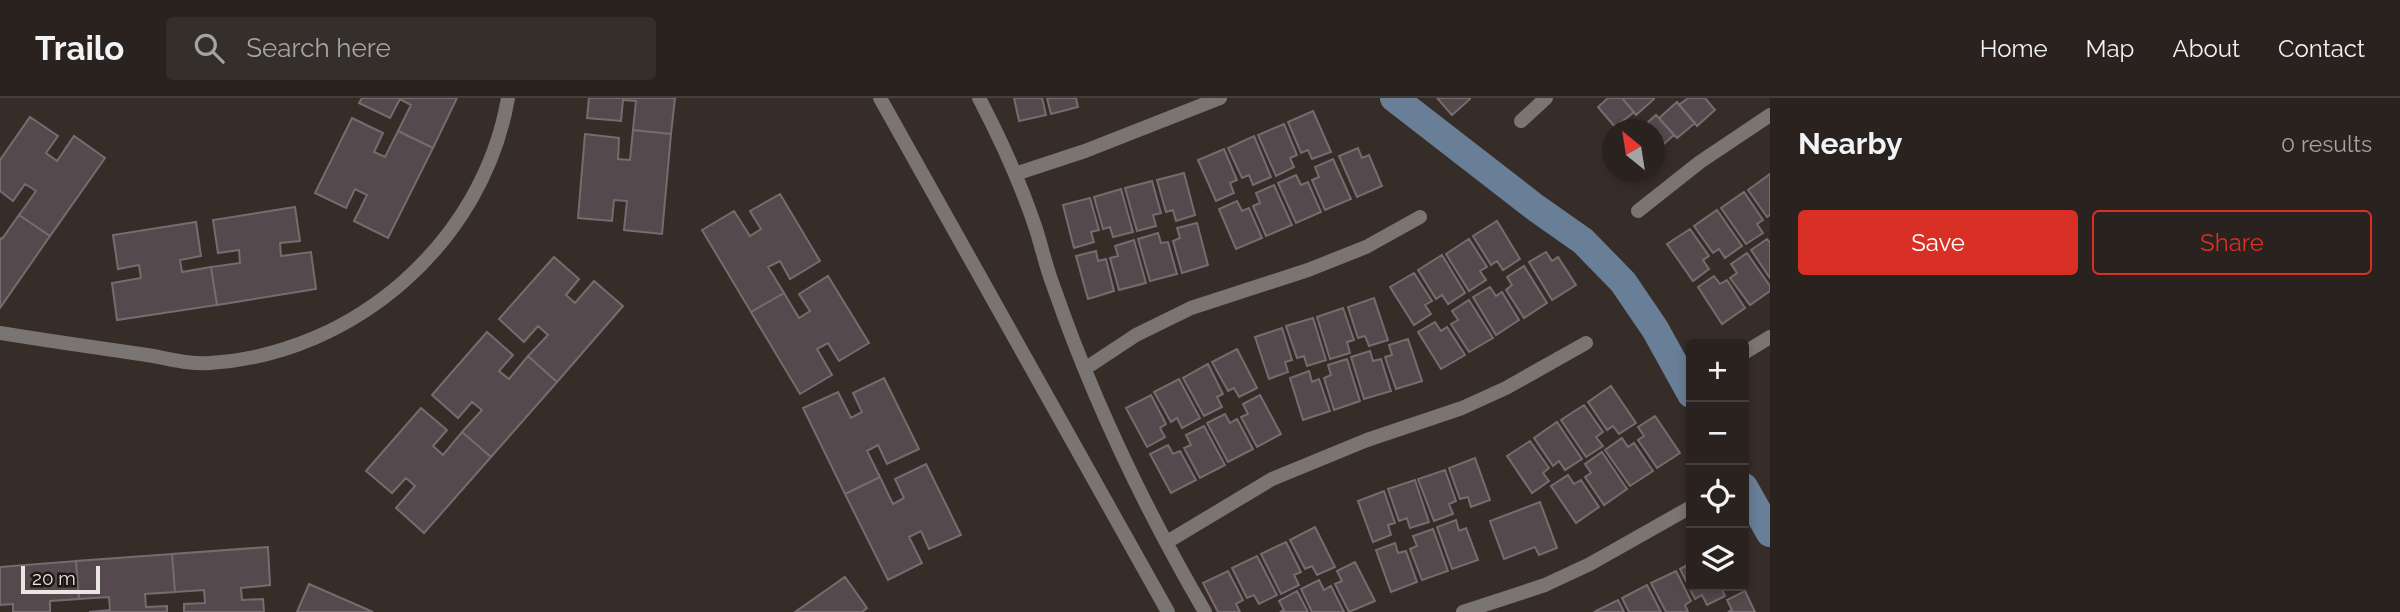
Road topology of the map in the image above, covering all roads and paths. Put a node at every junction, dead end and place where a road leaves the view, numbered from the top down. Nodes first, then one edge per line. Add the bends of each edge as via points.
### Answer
1 (508, 98) edge
2 (880, 98) edge
3 (979, 98) edge
4 (1220, 98) edge
5 (1546, 98) edge
6 (1770, 115) edge
7 (1521, 121) dead end
8 (1015, 174) junction
9 (1638, 211) dead end
10 (1420, 216) dead end
11 (0, 333) edge
12 (1770, 337) edge
13 (1586, 343) dead end
14 (1749, 350) edge
15 (1086, 369) junction
16 (1686, 510) edge
17 (1167, 542) junction
18 (1168, 612) edge
19 (1205, 612) edge
20 (1463, 612) edge

1 - 11 street via 483,176 448,235 399,286 320,336 276,352 207,364
2 - 18 street
3 - 8 street
4 - 8 street
5 - 7 street
6 - 9 street
8 - 15 street
10 - 15 street via 1366,247 1191,308 1136,335
12 - 14 street
13 - 17 street via 1462,408 1272,479
15 - 17 street
16 - 20 street via 1545,585
17 - 19 street

